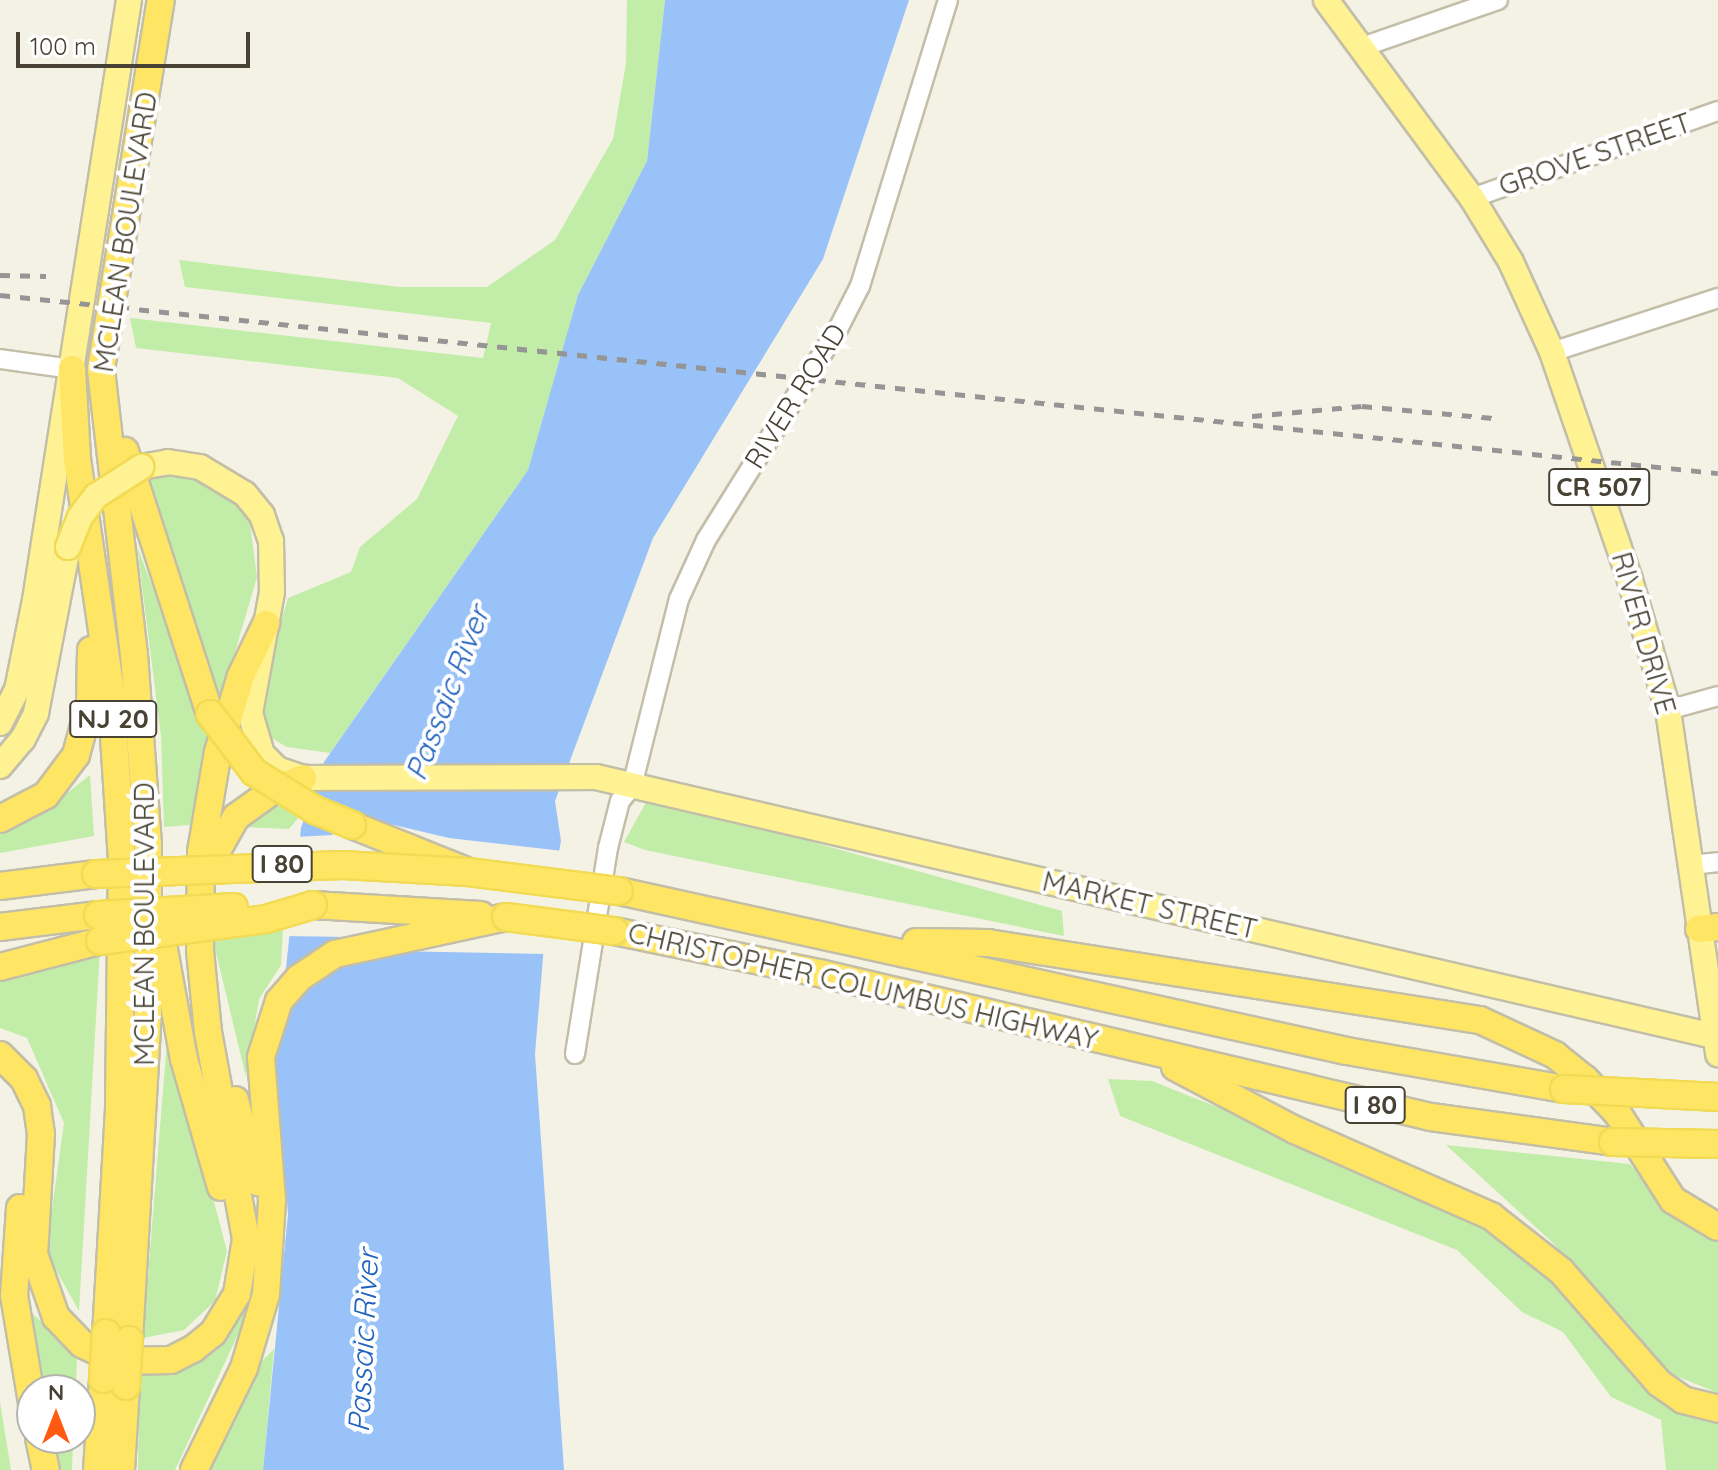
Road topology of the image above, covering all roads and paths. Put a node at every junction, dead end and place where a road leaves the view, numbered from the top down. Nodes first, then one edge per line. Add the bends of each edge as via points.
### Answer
1 (129, 0) edge
2 (161, 0) edge
3 (948, 0) edge
4 (1326, 0) edge
5 (1498, 0) edge
6 (1362, 47) junction
7 (1718, 111) edge
8 (1472, 198) junction
9 (1718, 298) edge
10 (109, 330) junction
11 (1552, 352) junction
12 (0, 359) edge
13 (72, 369) junction
14 (81, 487) junction
15 (266, 624) junction
16 (1718, 696) edge
17 (1668, 710) junction
18 (0, 723) edge
19 (0, 766) edge
20 (303, 778) junction
21 (632, 786) junction
22 (0, 819) edge
23 (148, 845) junction
24 (1718, 862) edge
25 (1691, 865) junction
26 (468, 872) junction
27 (0, 886) edge
28 (198, 890) junction
29 (506, 917) junction
30 (0, 927) edge
31 (99, 928) junction
32 (1709, 928) edge
33 (860, 941) junction
34 (0, 967) edge
35 (207, 1001) junction
36 (1717, 1042) edge
37 (1140, 1049) junction
38 (575, 1054) dead end
39 (0, 1055) edge
40 (1718, 1097) edge
41 (1718, 1144) edge
42 (34, 1176) junction
43 (1673, 1200) junction
44 (1718, 1205) edge
45 (269, 1224) junction
46 (1718, 1227) edge
47 (242, 1259) junction
48 (118, 1337) junction
49 (27, 1374) edge
50 (115, 1382) junction
51 (1718, 1409) edge
52 (97, 1470) edge
53 (121, 1470) edge
54 (194, 1470) edge

1 - 13 main road, MCLEAN BOULEVARD / NJ 20
2 - 10 highway, MCLEAN BOULEVARD / NJ 20
3 - 21 street, RIVER ROAD via 860,286 692,566
4 - 6 main road, RIVER DRIVE / CR 507
5 - 6 street
6 - 8 main road, RIVER DRIVE / CR 507
7 - 8 street, GROVE STREET
8 - 11 main road, RIVER DRIVE / CR 507 via 1511,262
9 - 11 street
10 - 23 highway, MCLEAN BOULEVARD / NJ 20 via 101,369 103,406 133,643
10 - 26 highway, bridge via 111,385 133,484 210,714 254,772 283,792
11 - 17 main road, RIVER DRIVE / CR 507 via 1635,595
12 - 13 street
13 - 14 highway, MCLEAN BOULEVARD / NJ 20
13 - 18 main road via 21,673
14 - 22 highway via 93,669 84,733 64,774 46,795
14 - 48 highway, MCLEAN BOULEVARD / NJ 20 via 111,691 122,859
15 - 19 main road, bridge via 272,592 271,541 262,515 245,494 200,467 168,462 141,467 96,496 80,517 68,547 36,713
15 - 20 main road via 252,688 254,735 277,769
15 - 28 highway via 241,676 218,752
16 - 17 street
17 - 25 main road, RIVER DRIVE / CR 507
20 - 21 main road, MARKET STREET via 582,775
20 - 28 highway via 263,796 236,817
21 - 36 main road, MARKET STREET
21 - 38 street, RIVER ROAD via 620,801 608,848
23 - 47 highway via 184,1059
23 - 48 highway, MCLEAN BOULEVARD / NJ 20 via 148,1013
24 - 25 street
25 - 32 main road, RIVER DRIVE / CR 507
26 - 27 highway, CHRISTOPHER COLUMBUS HIGHWAY / I 80, bridge via 283,864 96,874
26 - 33 highway, CHRISTOPHER COLUMBUS HIGHWAY / I 80, bridge via 619,891
28 - 35 highway
29 - 31 highway, CHRISTOPHER COLUMBUS HIGHWAY / I 80, bridge via 313,905 266,919
29 - 37 highway, CHRISTOPHER COLUMBUS HIGHWAY / I 80, bridge via 614,931
29 - 45 highway via 348,950 310,968 272,1014 260,1081 272,1200
30 - 31 highway
31 - 34 highway
32 - 36 main road, RIVER DRIVE / CR 507
33 - 40 highway, CHRISTOPHER COLUMBUS HIGHWAY / I 80, bridge via 1363,1054 1564,1089
33 - 43 highway via 988,943 1438,1009 1518,1035 1555,1055 1607,1102
35 - 45 highway
35 - 47 highway via 208,1032 245,1227
37 - 41 highway, CHRISTOPHER COLUMBUS HIGHWAY / I 80, bridge via 1431,1117 1613,1142
37 - 51 highway via 1295,1130 1491,1216 1561,1271 1659,1383 1683,1400
39 - 42 highway via 24,1079 37,1106 41,1134
42 - 47 highway via 34,1254 44,1295 64,1328 100,1354 144,1363 171,1360 193,1349 228,1313
42 - 49 highway via 22,1196 13,1262
43 - 44 highway via 1688,1208
43 - 46 highway
45 - 54 highway via 269,1276 255,1337
48 - 50 highway, MCLEAN BOULEVARD / NJ 20, bridge
50 - 52 highway, MCLEAN BOULEVARD / NJ 20
50 - 53 highway, MCLEAN BOULEVARD / NJ 20

